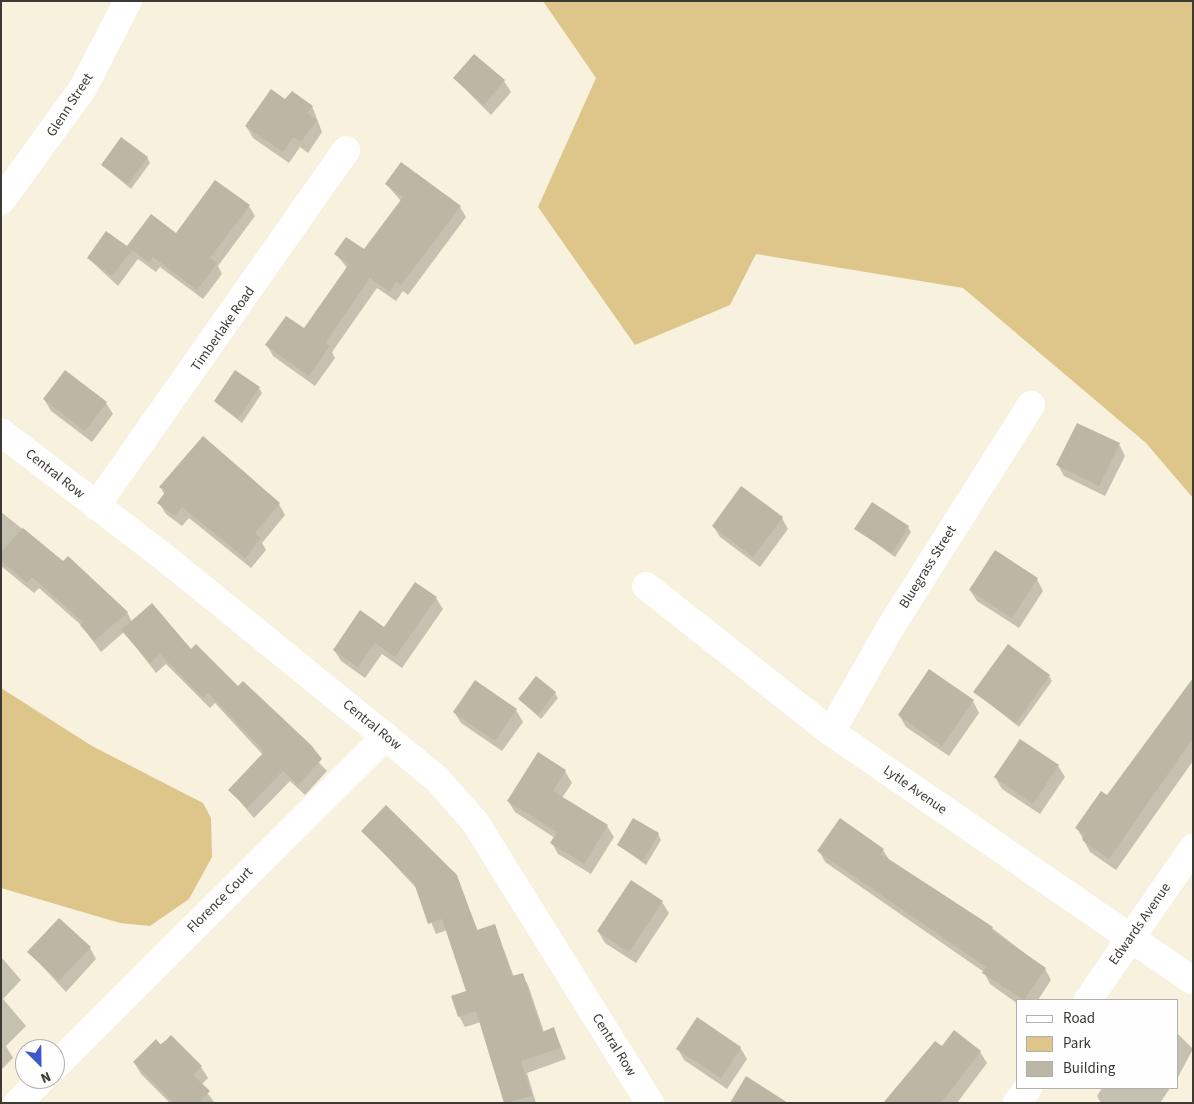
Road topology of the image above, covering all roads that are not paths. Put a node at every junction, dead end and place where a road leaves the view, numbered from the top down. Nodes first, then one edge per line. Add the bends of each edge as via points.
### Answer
1 (128, 1) edge
2 (346, 150) dead end
3 (1, 201) edge
4 (1031, 405) dead end
5 (1, 432) edge
6 (96, 506) junction
7 (646, 586) dead end
8 (831, 732) junction
9 (386, 736) junction
10 (1193, 848) edge
11 (1132, 937) junction
12 (1193, 981) edge
13 (1089, 999) edge
14 (65, 1056) edge
15 (32, 1089) edge
16 (1027, 1089) edge
17 (18, 1103) edge
18 (650, 1103) edge
19 (1017, 1103) edge

1 - 3 street, Glenn Street via 83,88
2 - 6 street, Timberlake Road via 146,440
4 - 8 street, Bluegrass Street via 890,628
5 - 6 street, Central Row
6 - 9 street, Central Row
7 - 8 street, Lytle Avenue
8 - 11 street, Lytle Avenue
9 - 14 street, Florence Court
9 - 18 street, Central Row via 437,779 475,822
10 - 11 street, Edwards Avenue
11 - 12 street, Lytle Avenue
11 - 13 street, Edwards Avenue
15 - 17 street
16 - 19 street

